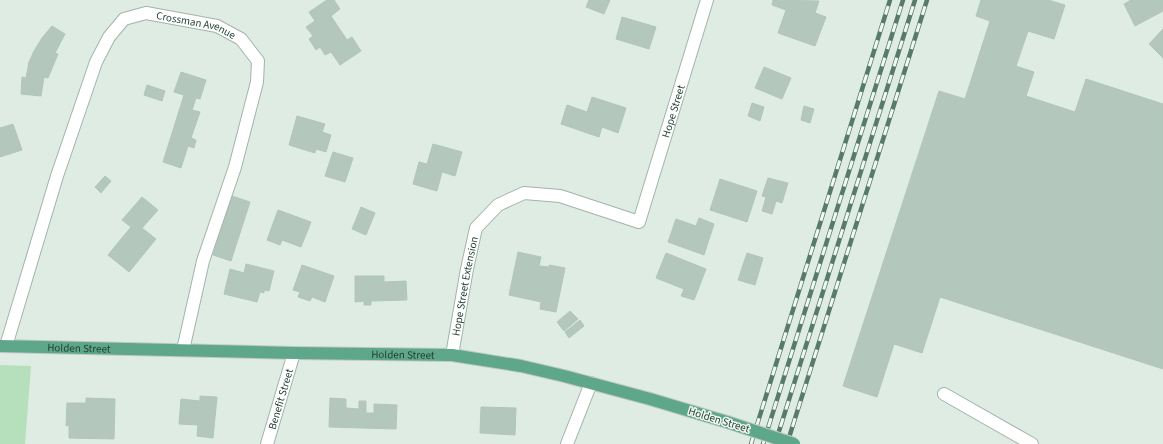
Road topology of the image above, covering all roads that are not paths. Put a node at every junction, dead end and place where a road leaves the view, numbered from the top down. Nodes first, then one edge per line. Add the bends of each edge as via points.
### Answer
1 (707, 0) edge
2 (639, 222) joint
3 (3, 346) edge
4 (183, 350) junction
5 (294, 353) junction
6 (452, 355) junction
7 (590, 383) junction
8 (944, 394) dead end
9 (267, 444) edge
10 (566, 444) edge
11 (794, 444) edge
12 (1032, 444) edge

1 - 2 street, Hope Street
2 - 6 street, Hope Street Extension via 560,196 524,193 498,206 476,228
3 - 4 main road, Holden Street
3 - 4 street, Crossman Avenue via 96,62 109,36 124,18 146,13 217,26 241,39 258,61 257,82 235,167 204,261
4 - 5 main road, Holden Street
5 - 6 main road, Holden Street
5 - 9 street, Benefit Street
6 - 7 main road, Holden Street via 521,366
7 - 10 street
7 - 11 main road, Holden Street, bridge
8 - 12 street

